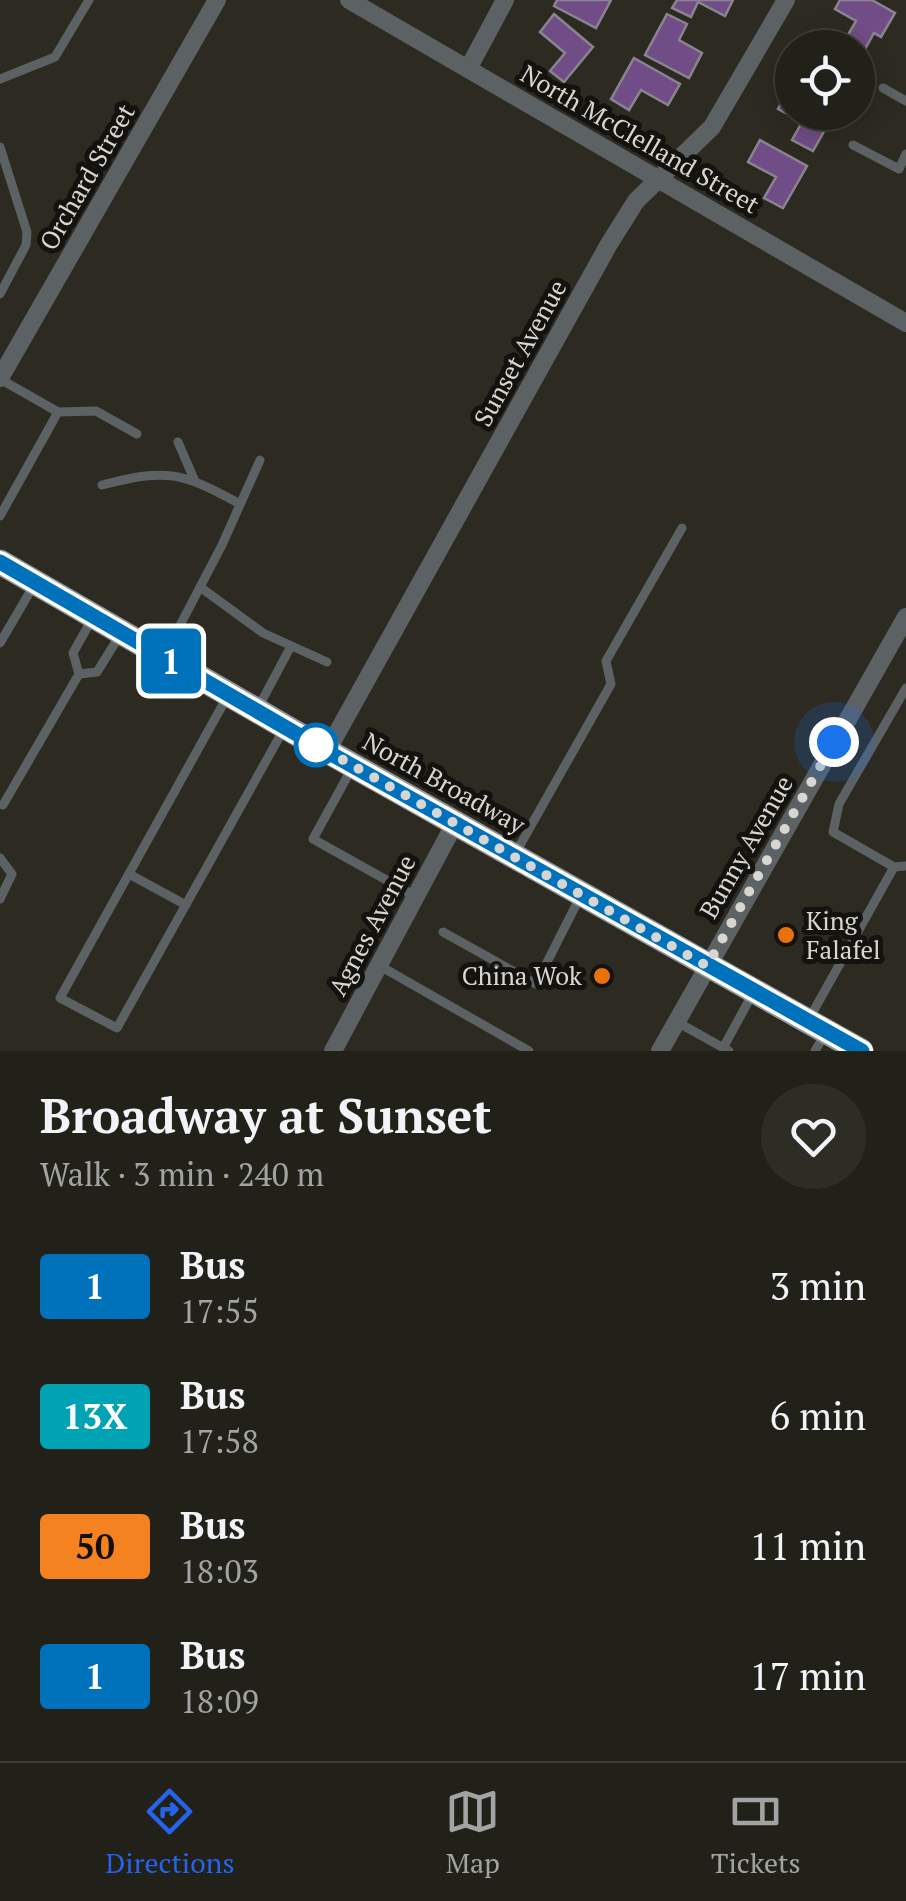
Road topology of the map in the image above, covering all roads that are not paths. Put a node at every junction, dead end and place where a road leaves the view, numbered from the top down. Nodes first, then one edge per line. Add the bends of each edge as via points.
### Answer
1 (89, 0) edge
2 (217, 0) edge
3 (349, 0) edge
4 (506, 0) edge
5 (786, 0) edge
6 (468, 68) junction
7 (0, 79) edge
8 (883, 88) dead end
9 (906, 101) edge
10 (853, 144) dead end
11 (0, 148) edge
12 (906, 154) edge
13 (660, 178) junction
14 (0, 294) edge
15 (906, 323) edge
16 (0, 379) edge
17 (58, 412) junction
18 (137, 434) dead end
19 (178, 442) dead end
20 (260, 460) dead end
21 (194, 479) junction
22 (102, 485) dead end
23 (240, 504) junction
24 (0, 516) edge
25 (682, 528) dead end
26 (0, 562) edge
27 (36, 582) junction
28 (200, 587) junction
29 (94, 616) junction
30 (906, 617) edge
31 (121, 632) junction
32 (0, 642) edge
33 (290, 648) junction
34 (164, 656) junction
35 (326, 662) dead end
36 (79, 674) junction
37 (906, 688) edge
38 (229, 694) junction
39 (256, 710) junction
40 (285, 727) junction
41 (326, 751) junction
42 (353, 766) junction
43 (3, 805) dead end
44 (455, 823) junction
45 (514, 856) junction
46 (0, 858) edge
47 (906, 866) edge
48 (894, 867) junction
49 (128, 874) junction
50 (582, 895) junction
51 (416, 896) junction
52 (0, 899) edge
53 (186, 905) junction
54 (443, 932) dead end
55 (379, 966) junction
56 (707, 966) junction
57 (754, 992) junction
58 (676, 1022) junction
59 (816, 1035) edge
60 (726, 1049) edge
61 (333, 1051) edge
62 (529, 1051) edge
63 (660, 1051) edge
64 (862, 1051) edge

1 - 7 lane via 54,57
2 - 16 street, Orchard Street
3 - 6 street, North McClelland Street
4 - 6 street
5 - 13 street, Sunset Avenue via 712,127
6 - 13 street, North McClelland Street
8 - 9 lane
10 - 12 lane via 899,170
11 - 14 lane via 27,232
13 - 15 street, North McClelland Street
13 - 41 street, Sunset Avenue via 609,244
16 - 17 lane
17 - 18 lane via 96,411
17 - 24 lane
19 - 21 lane
20 - 23 lane
21 - 22 lane via 148,473
21 - 23 lane
23 - 28 lane
25 - 45 lane via 606,661 611,684
26 - 27 main road, North Broadway
27 - 29 main road, North Broadway
27 - 32 lane
28 - 33 lane
28 - 34 lane
29 - 31 main road, North Broadway
29 - 36 lane via 73,653
30 - 56 street, Bunny Avenue
31 - 34 main road, North Broadway
31 - 36 lane via 97,672
33 - 35 lane
33 - 39 lane
34 - 38 main road, North Broadway
36 - 43 lane
37 - 48 lane via 839,804 833,832
38 - 39 main road, North Broadway
38 - 49 lane
39 - 40 main road, North Broadway
40 - 41 main road, North Broadway
40 - 53 lane
41 - 42 main road, North Broadway
42 - 44 main road, North Broadway
42 - 51 lane via 313,838
44 - 45 main road, North Broadway
44 - 51 street, Agnes Avenue
45 - 50 main road, North Broadway
46 - 52 lane via 12,874
47 - 48 lane
48 - 59 lane
49 - 53 lane
49 - 53 lane via 60,998 117,1028
50 - 54 lane via 536,984
50 - 56 main road, North Broadway
51 - 55 street, Agnes Avenue
55 - 61 street, Agnes Avenue
55 - 62 lane
56 - 57 main road, North Broadway
56 - 58 street, Bunny Avenue
57 - 59 main road, North Broadway
57 - 60 lane
58 - 60 lane
58 - 63 street, Bunny Avenue
59 - 64 main road, North Broadway

